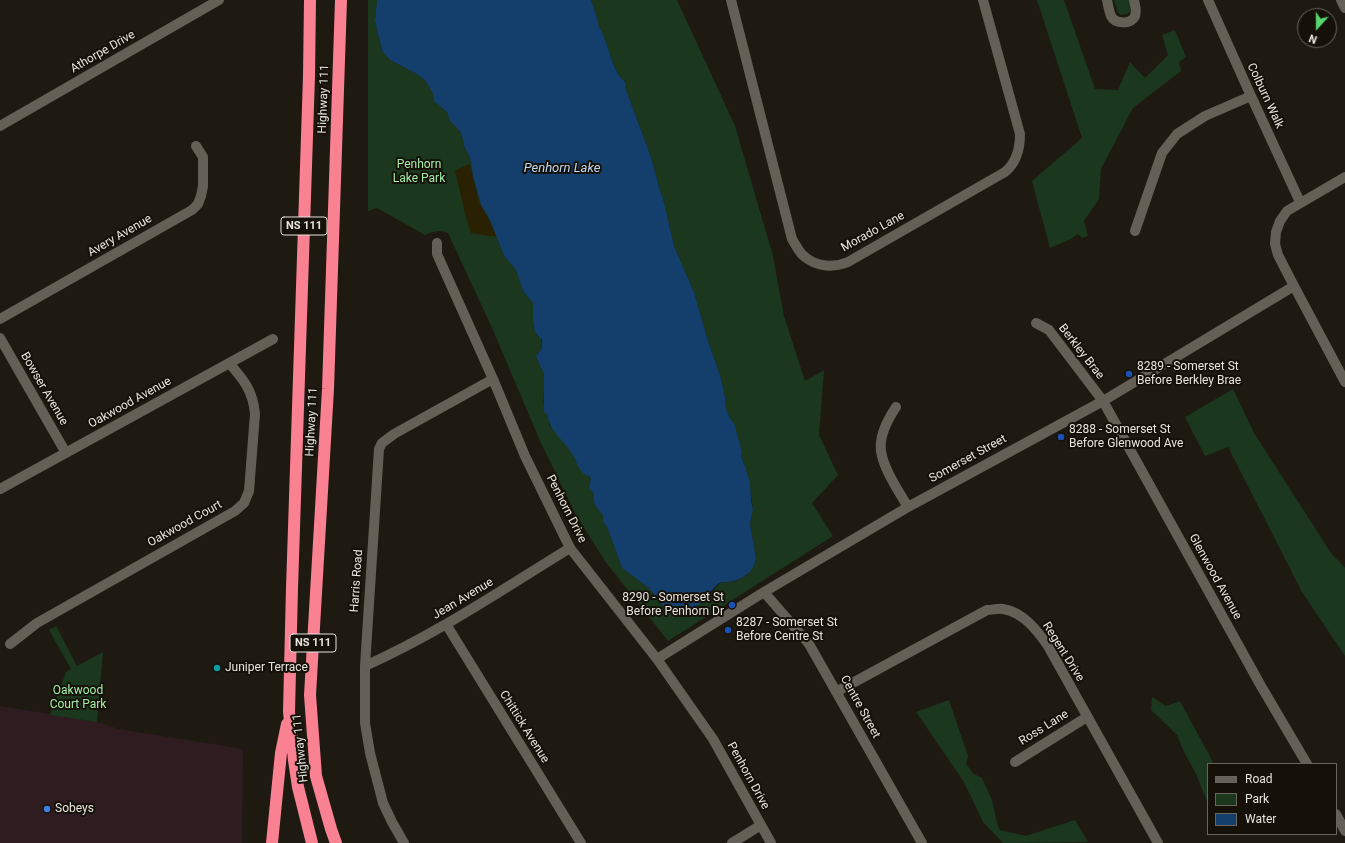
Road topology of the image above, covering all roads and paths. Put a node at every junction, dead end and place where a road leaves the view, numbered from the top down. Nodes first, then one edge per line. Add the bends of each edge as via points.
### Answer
1 (219, 0) edge
2 (310, 0) edge
3 (341, 0) edge
4 (731, 0) edge
5 (982, 0) edge
6 (1107, 0) edge
7 (1134, 0) edge
8 (1208, 0) edge
9 (1341, 0) edge
10 (1345, 8) edge
11 (1251, 96) junction
12 (0, 126) edge
13 (196, 146) dead end
14 (1345, 177) edge
15 (1300, 202) junction
16 (1135, 231) dead end
17 (438, 243) dead end
18 (1294, 286) junction
19 (0, 319) edge
20 (1036, 323) dead end
21 (0, 338) edge
22 (273, 339) dead end
23 (229, 363) junction
24 (494, 379) junction
25 (1345, 382) edge
26 (1103, 400) junction
27 (896, 407) dead end
28 (66, 453) junction
29 (0, 489) edge
30 (908, 507) junction
31 (570, 548) junction
32 (764, 592) junction
33 (446, 624) junction
34 (10, 644) dead end
35 (657, 659) junction
36 (365, 666) junction
37 (836, 692) junction
38 (290, 712) junction
39 (1087, 718) junction
40 (1016, 762) dead end
41 (1306, 763) edge
42 (1337, 816) edge
43 (760, 825) junction
44 (1345, 831) edge
45 (272, 843) edge
46 (312, 843) edge
47 (336, 843) edge
48 (404, 843) edge
49 (581, 843) edge
50 (732, 843) edge
51 (771, 843) edge
52 (922, 843) edge
53 (1158, 843) edge

1 - 12 street, Athorpe Drive
2 - 38 highway, Highway 111 / NS 111
3 - 47 highway, Highway 111 / NS 111 via 328,389 310,695 316,776
4 - 5 street, Morado Lane via 792,238 805,258 828,266 848,262 1010,168 1020,144 1020,134
6 - 7 street via 1111,17 1126,23 1135,16
8 - 11 street, Colburn Walk
9 - 10 street
11 - 15 street, Colburn Walk
11 - 16 street via 1206,116 1177,134 1162,154
13 - 19 street, Avery Avenue via 203,157 203,186 198,204 192,210
14 - 15 street
15 - 18 street via 1287,211 1280,221 1275,244
17 - 24 street, Penhorn Drive via 437,254
18 - 25 street
18 - 26 street, Somerset Street
20 - 26 street, Berkley Brae via 1049,330
21 - 28 street, Bowser Avenue
22 - 23 street, Oakwood Avenue
23 - 28 street, Oakwood Avenue
23 - 34 street, Oakwood Court via 246,383 254,403 249,491 244,503 235,511 37,623
24 - 31 street, Penhorn Drive via 525,456
24 - 36 street, Harris Road via 394,434 379,448
26 - 30 street, Somerset Street
26 - 41 street, Glenwood Avenue via 1257,679
27 - 30 street via 888,418 881,440 881,451 895,486
28 - 29 street, Oakwood Avenue
30 - 32 street, Somerset Street
31 - 33 street, Jean Avenue
31 - 35 street, Penhorn Drive
32 - 35 street, Somerset Street
32 - 37 street, Centre Street via 809,644
33 - 36 street, Jean Avenue
33 - 49 street, Chittick Avenue
35 - 43 street, Penhorn Drive via 712,739
36 - 48 street, Harris Road via 365,723 370,753 384,803
37 - 39 street, Regent Drive via 973,617 987,610 1002,609 1023,618 1040,634
37 - 52 street, Centre Street
38 - 45 highway via 281,753
38 - 46 highway, Highway 111 / NS 111 via 297,780
39 - 40 street, Ross Lane
39 - 53 street, Regent Drive
42 - 44 street
43 - 50 street
43 - 51 street, Penhorn Drive

